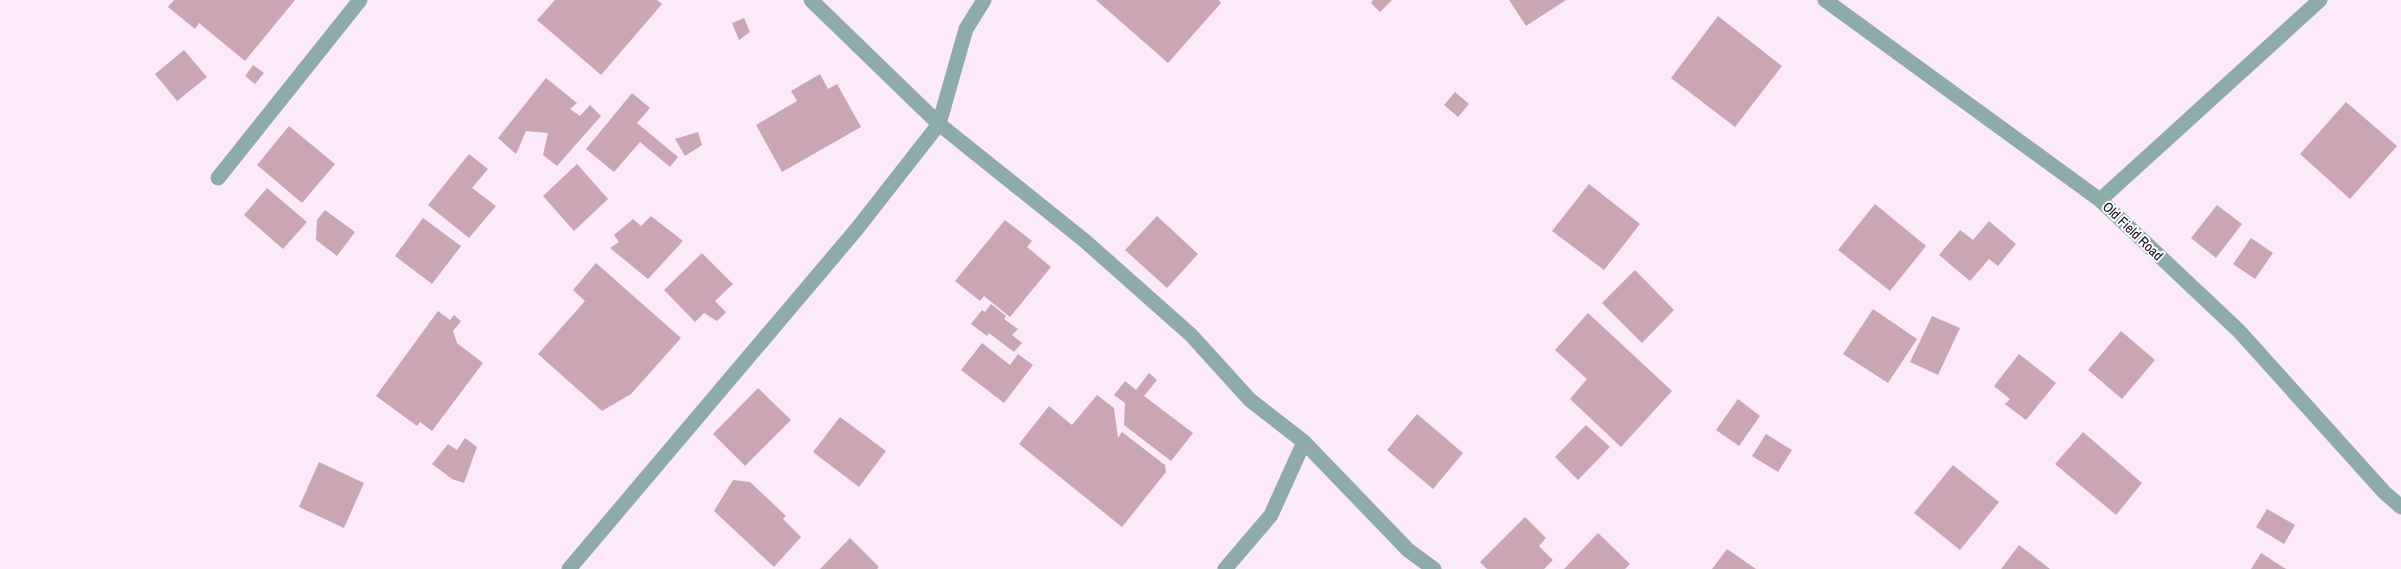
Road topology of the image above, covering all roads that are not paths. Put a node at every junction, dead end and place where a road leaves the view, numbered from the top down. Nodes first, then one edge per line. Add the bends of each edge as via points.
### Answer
1 (360, 0) edge
2 (811, 0) edge
3 (984, 0) edge
4 (1825, 0) edge
5 (2320, 0) edge
6 (939, 124) junction
7 (218, 178) dead end
8 (2100, 200) junction
9 (1304, 442) junction
10 (2401, 508) edge
11 (569, 569) edge
12 (1225, 569) edge
13 (1434, 569) edge

1 - 7 street
2 - 6 street
3 - 6 street via 966,29
4 - 8 street, Old Field Road
5 - 8 street
6 - 9 street via 1085,241 1191,335 1250,400
6 - 11 street via 856,230
8 - 10 street, Old Field Road via 2239,331
9 - 12 street via 1271,515
9 - 13 street via 1408,550

